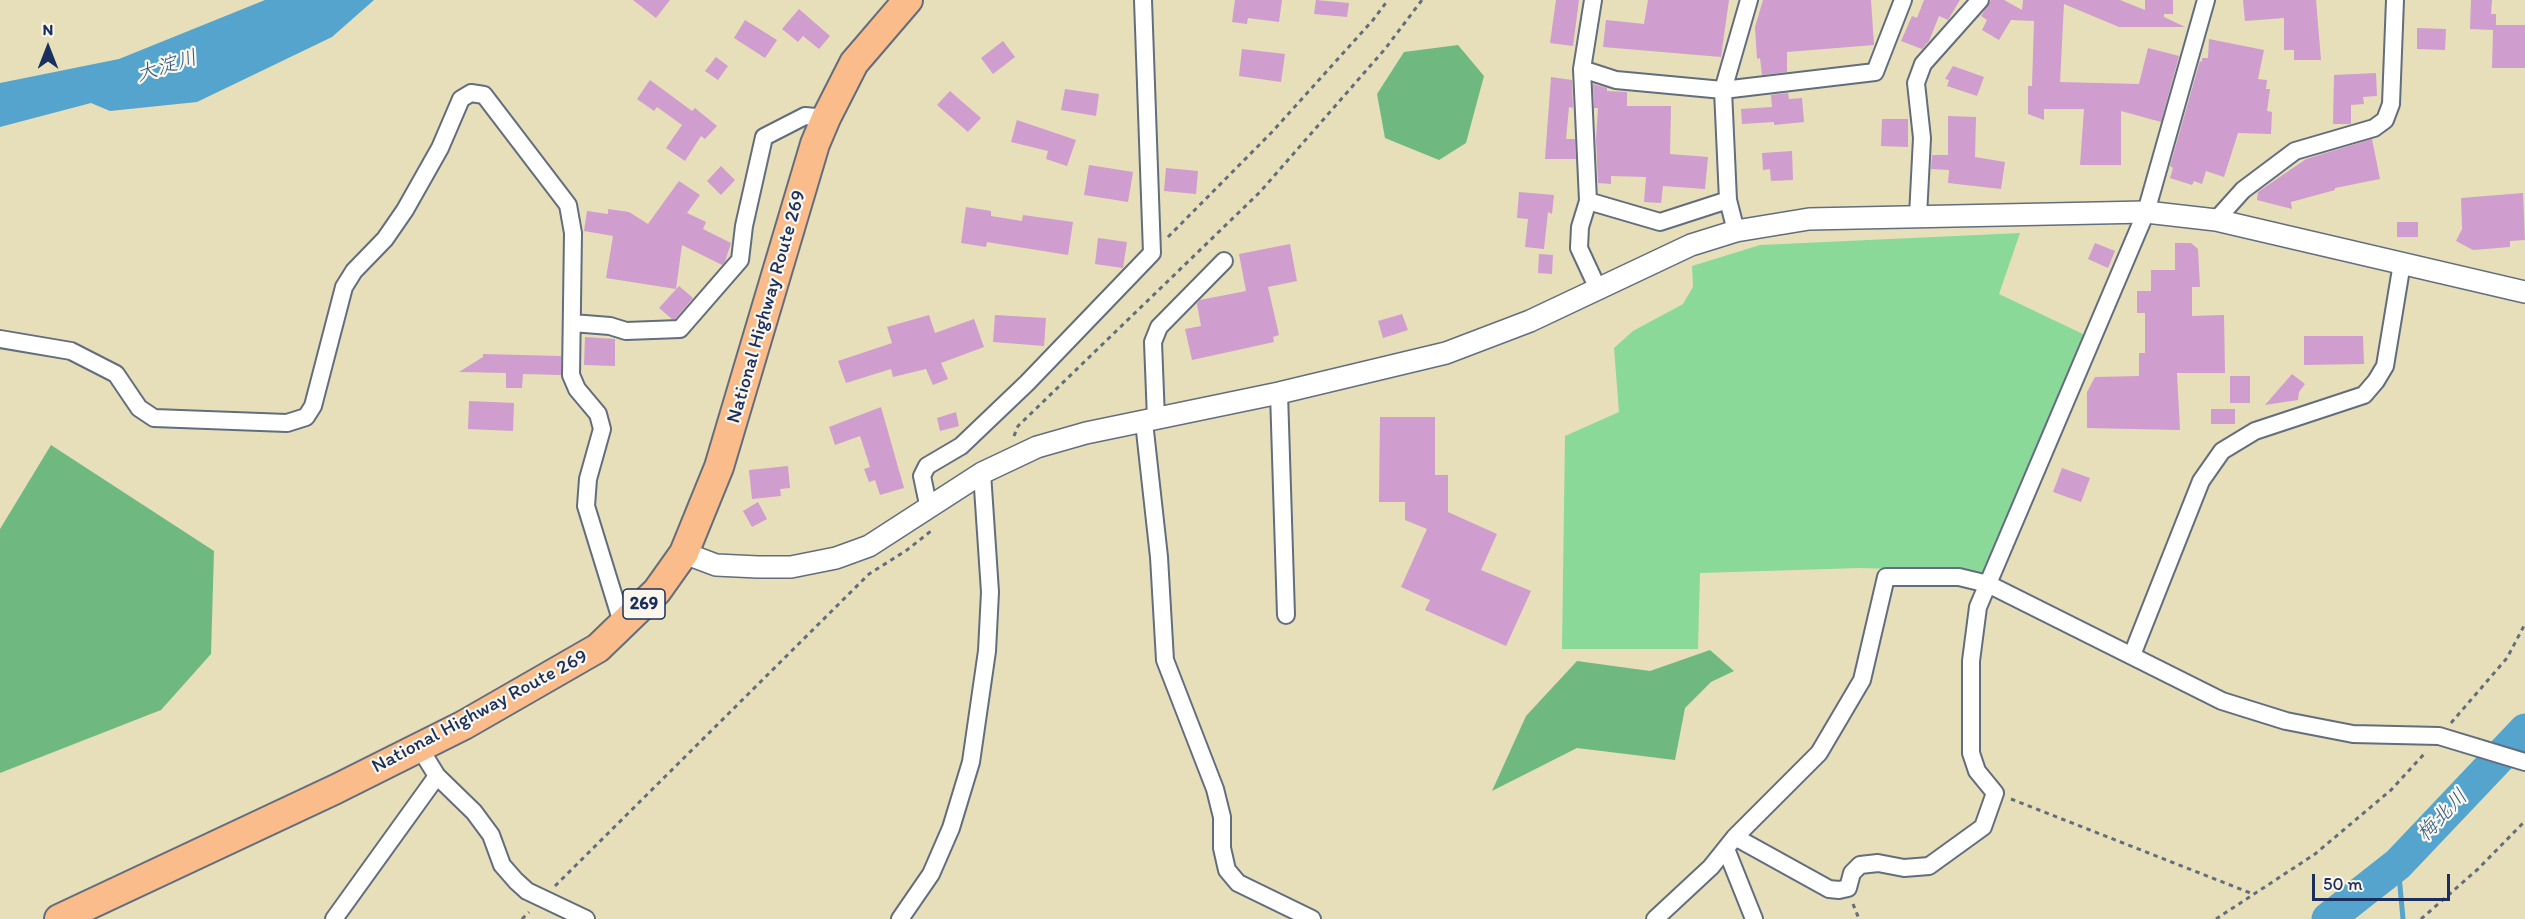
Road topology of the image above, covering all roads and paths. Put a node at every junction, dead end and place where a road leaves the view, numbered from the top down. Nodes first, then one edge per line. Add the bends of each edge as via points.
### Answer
1 (908, 0) edge
2 (1143, 0) edge
3 (1388, 0) edge
4 (1422, 0) edge
5 (1593, 0) edge
6 (1749, 0) edge
7 (1903, 0) edge
8 (1980, 0) edge
9 (2206, 0) edge
10 (2395, 0) edge
11 (1582, 69) junction
12 (1723, 90) junction
13 (825, 118) junction
14 (1728, 200) junction
15 (1588, 201) junction
16 (2146, 212) junction
17 (1918, 216) junction
18 (2216, 220) junction
19 (1736, 231) junction
20 (1152, 253) junction
21 (1224, 261) dead end
22 (2402, 263) junction
23 (1598, 289) junction
24 (2525, 292) edge
25 (572, 323) junction
26 (0, 339) edge
27 (1279, 393) junction
28 (1150, 420) junction
29 (1018, 426) dead end
30 (982, 473) junction
31 (929, 509) junction
32 (684, 553) junction
33 (869, 574) dead end
34 (1988, 584) junction
35 (1286, 615) dead end
36 (2525, 624) edge
37 (623, 626) junction
38 (2132, 655) junction
39 (2444, 738) junction
40 (419, 747) junction
41 (2525, 762) edge
42 (437, 776) junction
43 (1995, 793) junction
44 (2525, 821) edge
45 (1731, 843) junction
46 (2255, 894) junction
47 (542, 899) junction
48 (59, 919) edge
49 (334, 919) edge
50 (586, 919) edge
51 (900, 919) edge
52 (1312, 919) edge
53 (1655, 919) edge
54 (1754, 919) edge
55 (2216, 919) edge
56 (2421, 919) edge

1 - 13 highway, National Highway Route 269 / 269 via 854,63
2 - 20 street
3 - 20 path via 1272,132
4 - 29 path via 1385,49 1260,192
5 - 11 street
6 - 12 street
7 - 12 street via 1875,72
8 - 17 street via 1923,64 1916,83 1922,138
9 - 16 street
10 - 18 street via 2391,104 2385,120 2374,128 2295,151 2243,190
11 - 12 street via 1616,80
11 - 15 street
12 - 14 street
13 - 25 street via 805,116 764,137 740,260 680,329 626,331
13 - 32 highway, National Highway Route 269 / 269 via 719,467
14 - 15 street via 1660,222
14 - 19 street
15 - 23 street via 1579,248
16 - 17 street
16 - 18 street
16 - 34 street
17 - 19 street via 1809,219
18 - 22 street
19 - 23 street via 1691,245
20 - 31 street via 1028,383 961,446 927,466 922,476
21 - 28 street via 1159,327 1153,342
22 - 24 street
22 - 38 street via 2385,366 2376,381 2364,395 2255,431 2222,451 2201,481
23 - 27 street via 1446,353
25 - 26 street via 573,233 568,205 484,95 471,93 461,99 440,148 405,210 344,287 313,406 306,417 287,423 154,418 139,408 116,374 71,351
25 - 37 street via 571,375 577,389 598,414 602,429 588,479 586,506
27 - 28 street
27 - 35 street
28 - 30 street via 1037,447
28 - 52 street via 1162,643 1170,677 1215,789 1227,870 1238,883
30 - 31 street
30 - 51 street via 990,592 983,684 971,762 951,828 931,874
31 - 32 street via 869,546 836,558 791,567 716,565
32 - 37 highway, National Highway Route 269 / 269 via 657,591
33 - 47 path
34 - 38 street
34 - 43 street via 1978,607 1971,661 1971,753 1977,771
34 - 45 street via 1959,577 1886,577 1862,680 1825,744
36 - 39 path via 2506,658
37 - 40 highway, National Highway Route 269 / 269 via 598,648
38 - 39 street via 2222,701 2308,727 2353,734
39 - 41 street
39 - 46 path via 2391,790 2315,854
40 - 42 street
40 - 48 highway, National Highway Route 269 / 269
42 - 47 street via 491,835 502,865 516,881
42 - 49 street
43 - 45 street via 1983,827 1929,866 1904,868 1868,862 1852,873 1848,888 1839,890 1829,889
43 - 46 path
44 - 56 path
45 - 53 street
45 - 54 street
46 - 55 path
47 - 50 street

